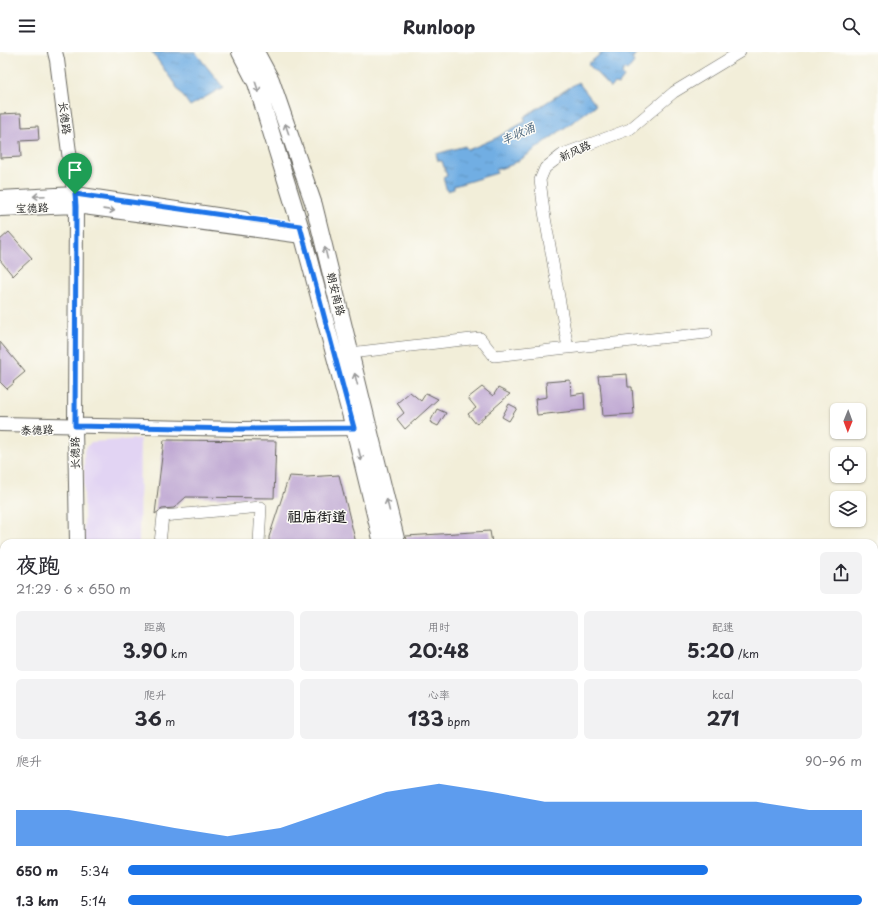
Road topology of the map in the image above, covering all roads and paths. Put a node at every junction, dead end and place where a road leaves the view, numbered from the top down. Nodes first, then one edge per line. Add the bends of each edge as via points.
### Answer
1 (55, 52) edge
2 (240, 52) edge
3 (256, 52) edge
4 (740, 52) edge
5 (0, 198) edge
6 (76, 200) junction
7 (0, 209) edge
8 (301, 231) junction
9 (707, 333) dead end
10 (568, 348) junction
11 (350, 353) junction
12 (0, 424) edge
13 (75, 426) junction
14 (361, 428) junction
15 (0, 431) edge
16 (77, 539) edge
17 (160, 539) edge
18 (259, 539) edge
19 (381, 539) edge
20 (396, 539) edge

1 - 6 street, 长德路
2 -> 8 main road, 朝安南路 via 256,83
11 -> 3 main road, 朝安南路 via 314,205 271,80
4 - 10 street, 新风路 via 674,92 630,129 563,154 545,168 540,180 544,212
6 -> 5 street, 宝德路
6 - 7 street, 宝德路
6 - 8 street, 宝德路
6 - 13 street, 长德路
8 - 14 main road, 朝安南路
9 - 10 street
10 - 11 street via 494,356 480,338
14 -> 11 main road, 朝安南路
12 - 13 street, 泰德路
13 - 14 street, 泰德路
13 - 15 street, 泰德路 via 41,431
13 - 16 street, 长德路
14 -> 19 main road, 朝安南路
20 -> 14 main road, 朝安南路
17 - 18 street via 163,516 261,507

